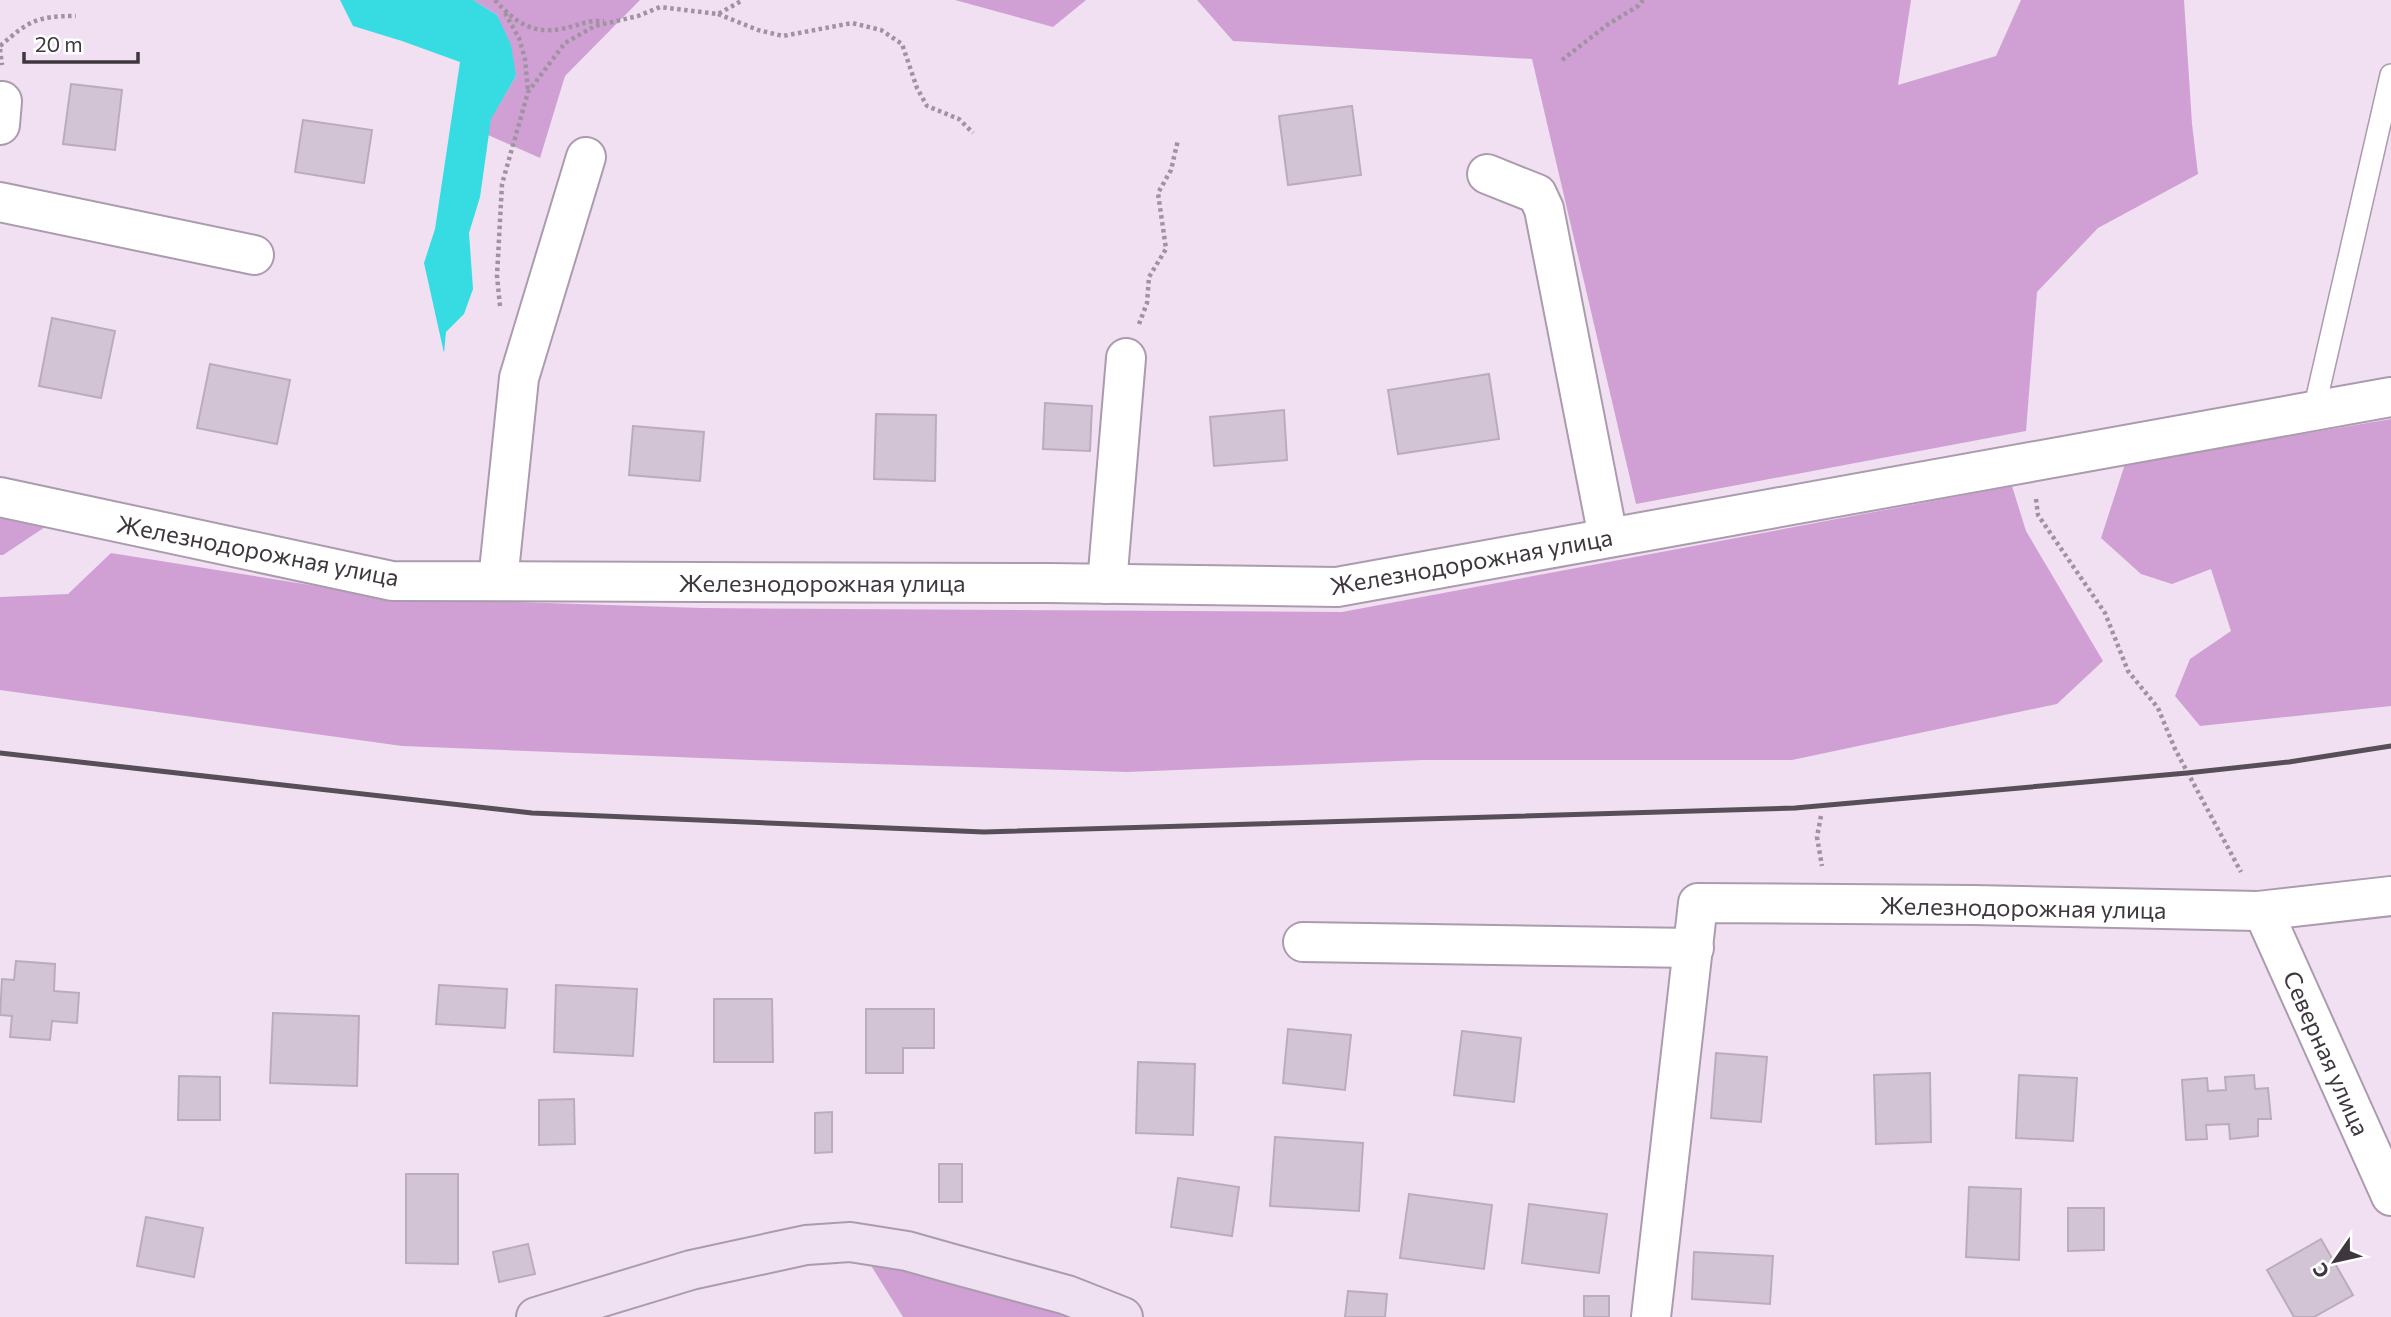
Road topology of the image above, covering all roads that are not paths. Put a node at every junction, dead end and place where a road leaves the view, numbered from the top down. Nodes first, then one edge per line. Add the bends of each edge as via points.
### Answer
1 (2391, 75) edge
2 (586, 157) dead end
3 (1488, 174) dead end
4 (0, 202) edge
5 (254, 256) dead end
6 (1126, 358) road end
7 (2391, 397) edge
8 (2314, 410) junction
9 (0, 497) edge
10 (1608, 537) junction
11 (498, 581) junction
12 (1107, 584) junction
13 (2391, 896) edge
14 (2263, 911) junction
15 (1303, 942) dead end
16 (1693, 948) junction
17 (2391, 1196) edge
18 (536, 1317) edge
19 (1123, 1317) edge
20 (1651, 1317) edge

1 - 8 lane
2 - 11 street via 519,378
3 - 10 street via 1537,194 1544,209
4 - 5 street
6 - 12 street
7 - 8 street, Железнодорожная улица
8 - 10 street, Железнодорожная улица
9 - 11 street, Железнодорожная улица via 392,580
10 - 12 street, Железнодорожная улица via 1337,587
11 - 12 street, Железнодорожная улица
13 - 14 street, Железнодорожная улица
14 - 16 street, Железнодорожная улица via 1698,903
14 - 17 street, Северная улица
15 - 16 street
16 - 20 street
18 - 19 street via 691,1270 806,1245 850,1242 918,1254 1067,1295

